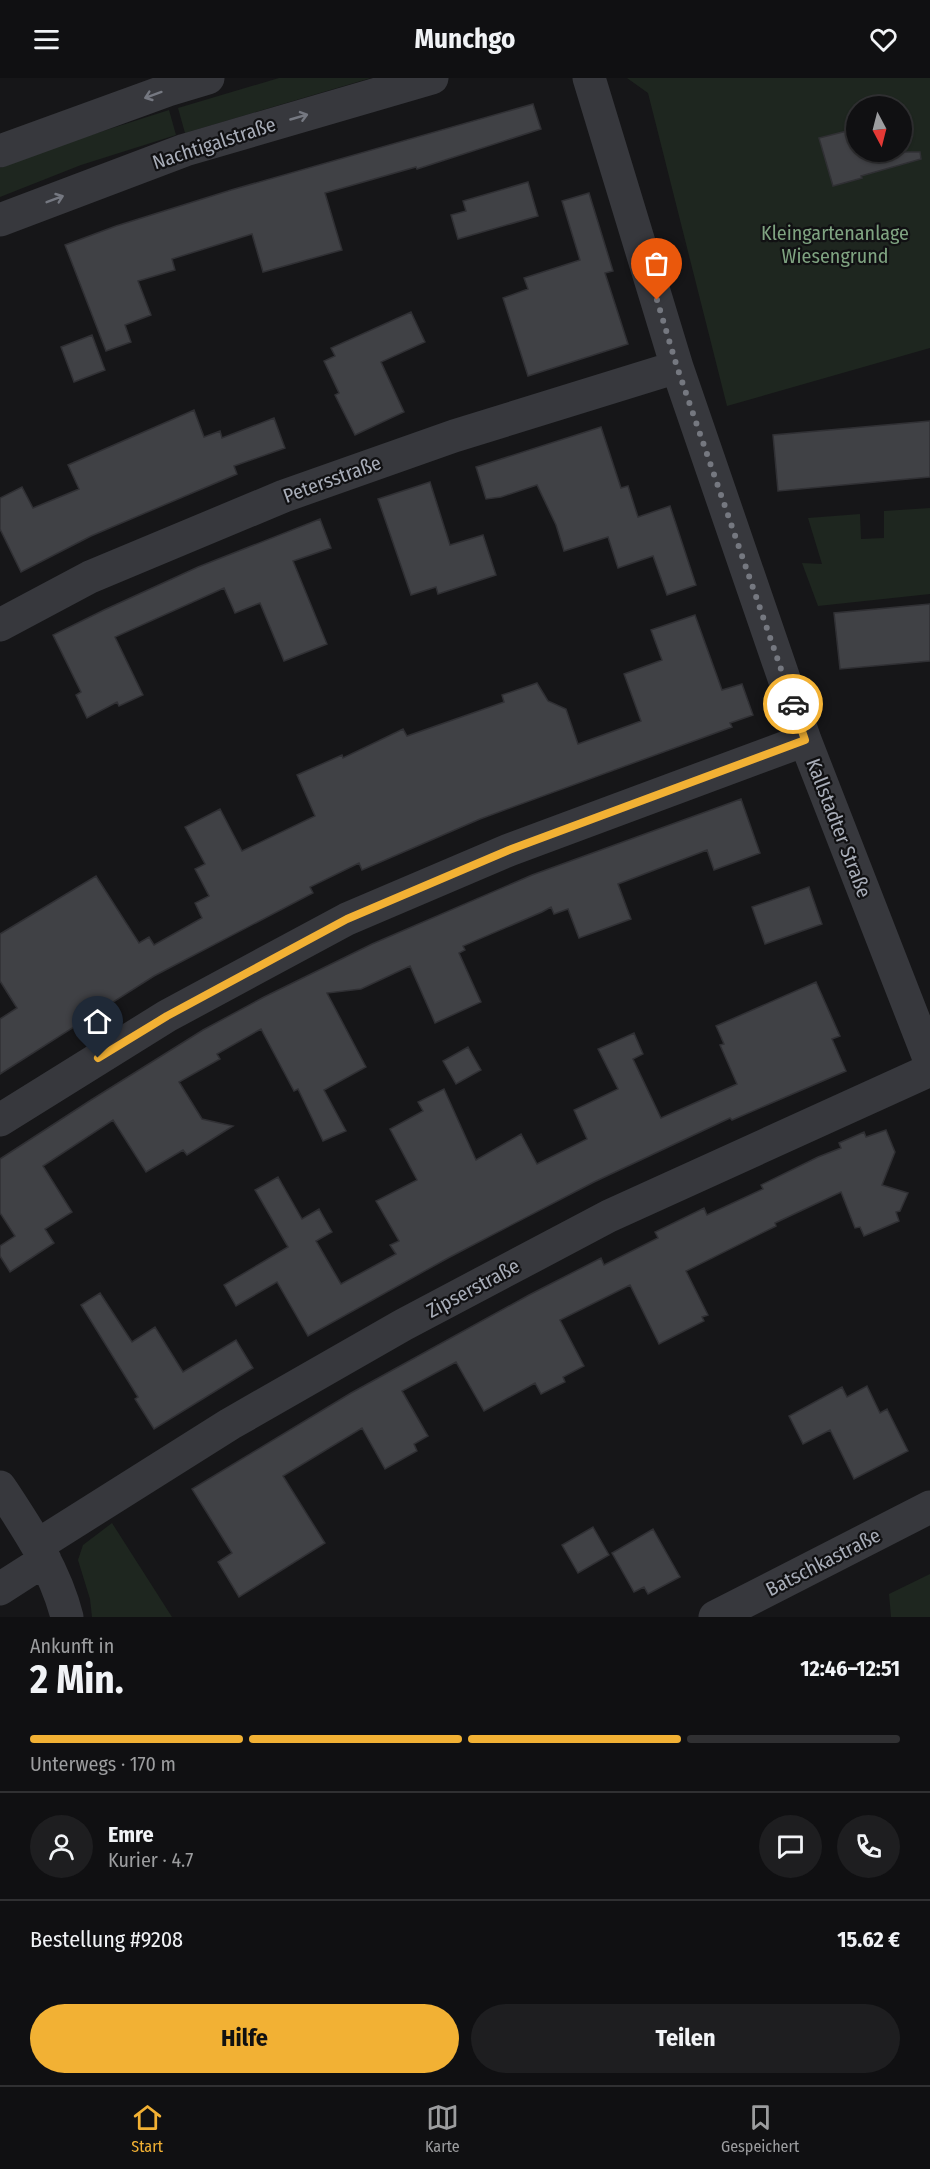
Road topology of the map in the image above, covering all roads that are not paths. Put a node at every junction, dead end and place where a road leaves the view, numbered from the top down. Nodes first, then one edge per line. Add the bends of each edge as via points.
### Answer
1 (208, 78) edge
2 (432, 78) edge
3 (589, 78) edge
4 (0, 151) edge
5 (0, 220) edge
6 (677, 367) junction
7 (0, 625) edge
8 (805, 740) junction
9 (930, 1061) edge
10 (930, 1070) edge
11 (0, 1120) edge
12 (0, 1487) edge
13 (930, 1507) edge
14 (41, 1552) junction
15 (0, 1589) edge
16 (67, 1617) edge
17 (715, 1617) edge

1 -> 4 street
5 -> 2 street, Nachtigalstraße via 185,150
3 - 6 street, Kallstadter Straße
6 - 7 street, Petersstraße via 454,436 284,496 90,577
6 - 8 street, Kallstadter Straße
8 - 9 street, Kallstadter Straße
8 - 11 street via 509,850 347,919 167,1016
10 - 14 street, Zipserstraße via 609,1216 414,1319 230,1424
12 - 14 street
13 - 17 street, Batschkastraße
14 - 15 street, Zipserstraße
14 - 16 street

